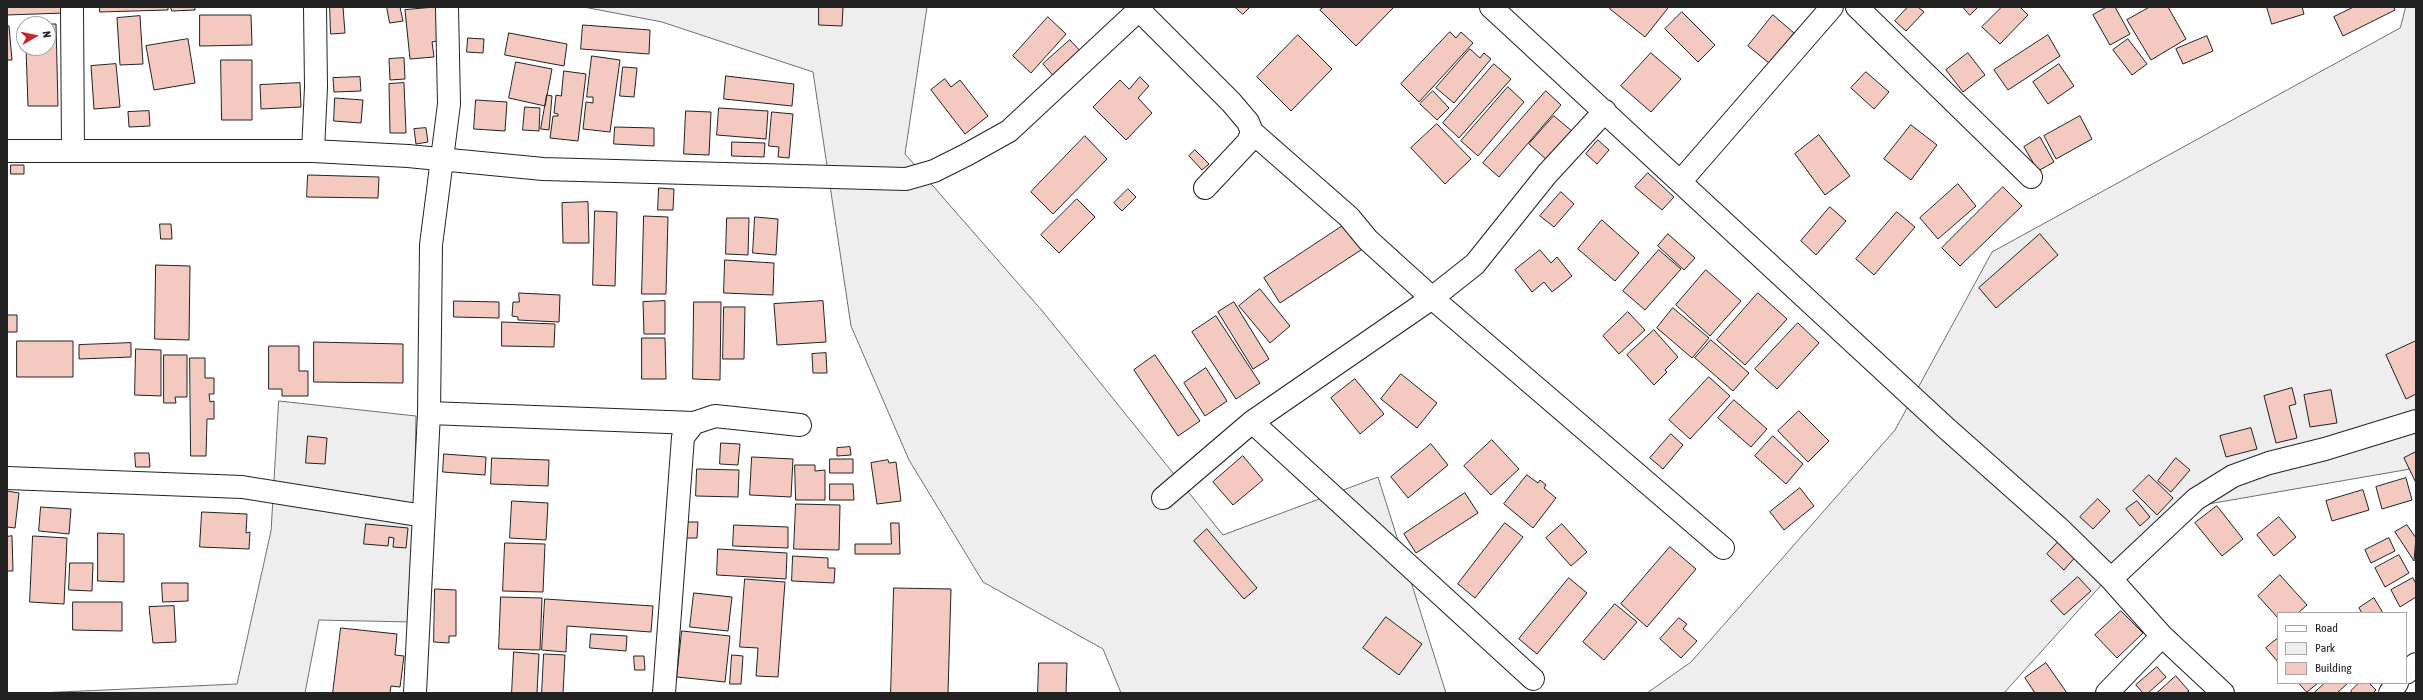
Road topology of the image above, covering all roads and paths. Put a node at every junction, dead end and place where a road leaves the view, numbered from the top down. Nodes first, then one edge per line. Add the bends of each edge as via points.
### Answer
1 (72, 7) edge
2 (315, 7) edge
3 (447, 7) edge
4 (1491, 7) edge
5 (1832, 7) edge
6 (1856, 7) edge
7 (1140, 8) edge
8 (1605, 111) junction
9 (1252, 132) junction
10 (7, 151) edge
11 (73, 151) junction
12 (313, 151) junction
13 (443, 161) junction
14 (2031, 177) dead end
15 (1680, 182) junction
16 (1205, 188) dead end
17 (1432, 298) junction
18 (429, 413) junction
19 (2416, 421) edge
20 (1252, 422) junction
21 (694, 423) junction
22 (800, 425) dead end
23 (7, 478) edge
24 (1163, 498) dead end
25 (424, 516) junction
26 (1723, 548) dead end
27 (2111, 579) junction
28 (2162, 636) junction
29 (2416, 664) edge
30 (2407, 671) edge
31 (1533, 679) dead end
32 (2396, 684) edge
33 (414, 693) edge
34 (664, 693) edge
35 (2107, 693) edge
36 (2223, 693) edge
37 (2390, 693) edge

1 - 11 street
2 - 12 street via 316,88
3 - 13 street via 449,104
4 - 8 street
5 - 15 street
6 - 14 street
7 - 9 street via 1231,102 1248,122
7 - 13 street via 1009,131 934,170 906,179 543,169
8 - 15 street
8 - 17 street via 1547,174 1475,264
9 - 16 street via 1248,142
9 - 17 street via 1349,217 1368,240
10 - 11 street
11 - 12 street
12 - 13 street via 408,156
13 - 18 street via 431,244
15 - 27 street via 1946,428 2061,530
17 - 20 street
17 - 26 street
18 - 21 street
18 - 25 street
19 - 27 street via 2269,463 2233,476 2196,499
20 - 24 street
20 - 31 street
21 - 22 street via 715,416
21 - 34 street via 683,437
23 - 25 street via 242,487
25 - 33 street
27 - 28 street
28 - 35 street
28 - 36 street
29 - 30 street
32 - 37 street

